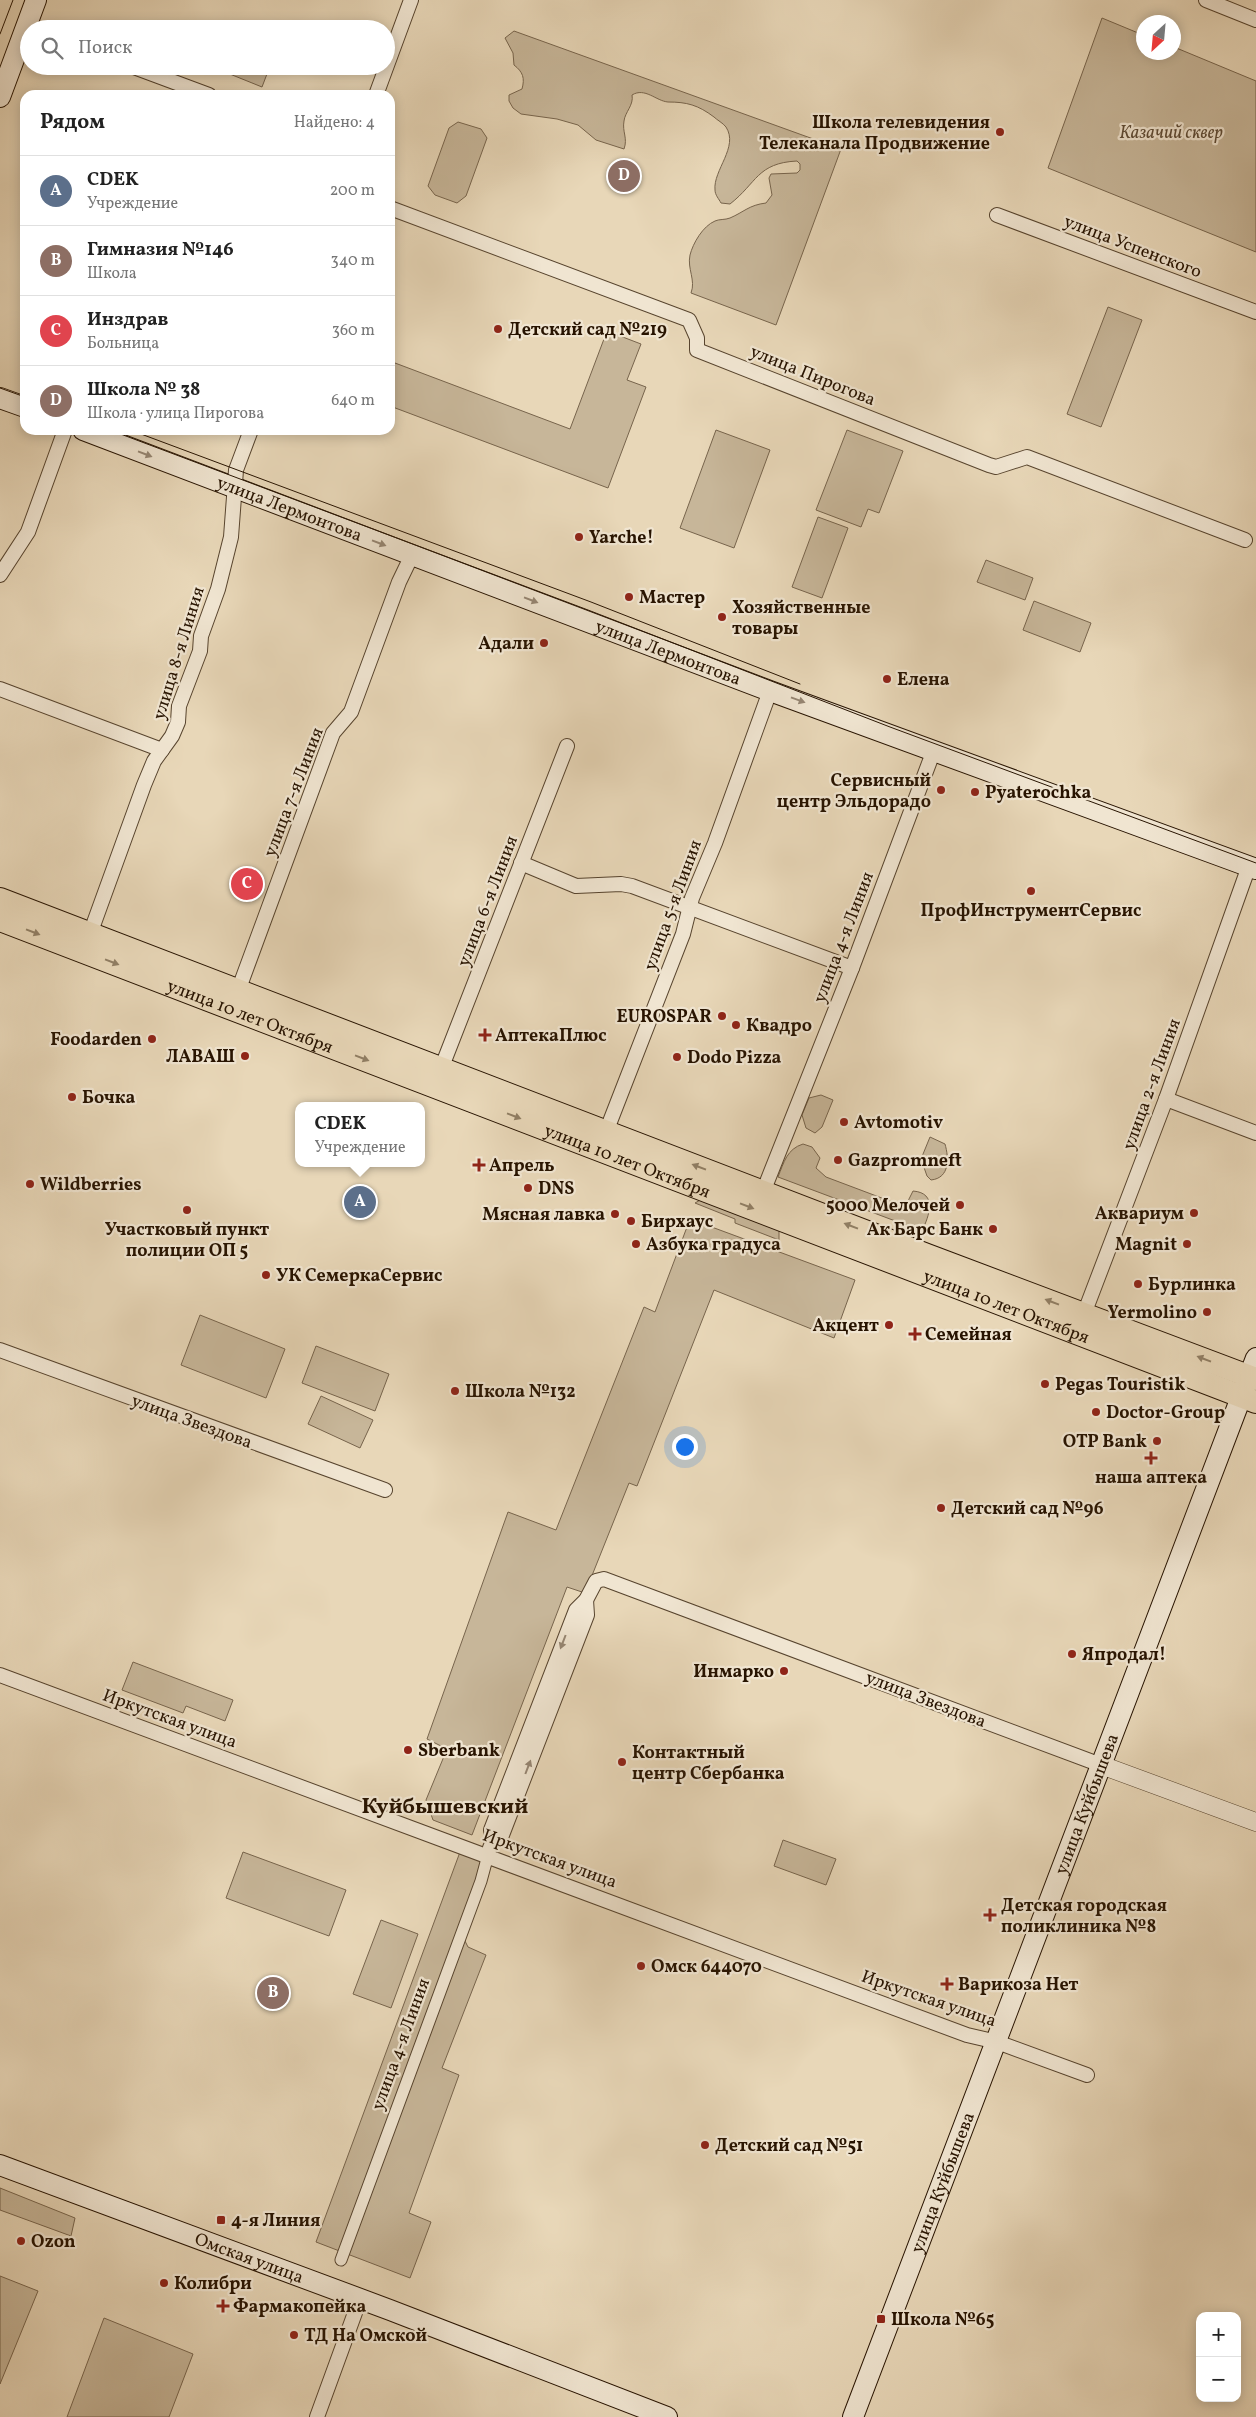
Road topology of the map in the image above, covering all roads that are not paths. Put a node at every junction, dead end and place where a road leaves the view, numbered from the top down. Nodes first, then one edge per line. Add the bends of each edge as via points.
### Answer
1 (36, 0) edge
2 (411, 0) edge
3 (1206, 0) edge
4 (31, 20) edge
5 (1256, 20) edge
6 (395, 43) edge
7 (20, 52) edge
8 (155, 75) edge
9 (383, 75) edge
10 (196, 90) edge
11 (378, 90) edge
12 (0, 97) edge
13 (395, 210) edge
14 (997, 215) dead end
15 (1256, 312) edge
16 (0, 398) edge
17 (20, 405) edge
18 (63, 435) edge
19 (96, 435) edge
20 (249, 435) edge
21 (234, 488) junction
22 (1245, 540) dead end
23 (412, 556) junction
24 (0, 574) edge
25 (0, 689) edge
26 (770, 690) junction
27 (568, 746) dead end
28 (162, 750) junction
29 (934, 750) junction
30 (521, 863) junction
31 (1252, 868) edge
32 (0, 899) edge
33 (689, 909) junction
34 (0, 920) edge
35 (90, 934) junction
36 (852, 968) junction
37 (238, 991) junction
38 (441, 1069) junction
39 (1166, 1099) junction
40 (606, 1132) junction
41 (1256, 1133) edge
42 (763, 1192) junction
43 (1084, 1314) junction
44 (0, 1350) edge
45 (1252, 1382) edge
46 (385, 1490) dead end
47 (596, 1581) joint
48 (0, 1675) edge
49 (1101, 1765) junction
50 (1256, 1822) edge
51 (488, 1855) junction
52 (997, 2042) junction
53 (1087, 2075) dead end
54 (0, 2165) edge
55 (341, 2260) dead end
56 (360, 2299) junction
57 (317, 2417) edge
58 (667, 2417) edge
59 (853, 2417) edge

1 - 4 main road
2 - 6 street
3 - 5 street
7 - 12 main road
8 - 10 street
9 - 11 street
13 - 22 street, улица Пирогова via 690,320 697,338 696,350 996,468 1026,458
14 - 15 street, улица Успенского
16 - 17 main road
18 - 24 street via 28,532
19 -> 21 main road, улица Лермонтова
20 - 21 street, улица 8-я Линия via 236,470
21 -> 23 main road, улица Лермонтова
21 - 28 street, улица 8-я Линия via 231,537 218,589 201,636 200,651 180,706 178,722
23 -> 26 main road, улица Лермонтова
23 - 37 street, улица 7-я Линия via 399,582 351,712 333,734
25 - 28 street
26 -> 29 main road, улица Лермонтова
26 - 33 street, улица 5-я Линия
27 - 30 street, улица 6-я Линия
28 - 35 street, улица 8-я Линия via 144,786
29 - 31 main road, улица Лермонтова
29 - 36 street, улица 4-я Линия
30 - 33 street via 576,886 632,886
30 - 38 street, улица 6-я Линия
31 - 39 street, улица 2-я Линия
32 - 35 main road, улица 10 лет Октября
33 - 36 street
33 - 40 street, улица 5-я Линия via 683,934
34 -> 45 main road, улица 10 лет Октября
35 - 37 main road, улица 10 лет Октября
36 - 42 street, улица 4-я Линия
37 - 38 main road, улица 10 лет Октября
38 - 40 main road, улица 10 лет Октября
39 - 41 street
39 - 43 street, улица 2-я Линия
42 -> 40 main road, улица 10 лет Октября
43 -> 42 main road, улица 10 лет Октября
45 -> 43 main road, улица 10 лет Октября
44 - 46 street, улица Звездова
45 - 49 main road, улица Куйбышева
47 - 49 street, улица Звездова via 604,1579 624,1586
47 - 51 street, улица 4-я Линия via 586,1600 576,1610 494,1821
48 - 51 street, Иркутская улица
49 - 50 street, улица Звездова
49 - 52 main road, улица Куйбышева
51 - 52 street, Иркутская улица via 968,2035
51 - 55 street, улица 4-я Линия
52 - 53 street, Иркутская улица
52 - 59 main road, улица Куйбышева
54 - 56 main road, Омская улица
56 - 57 street
56 - 58 main road, Омская улица

